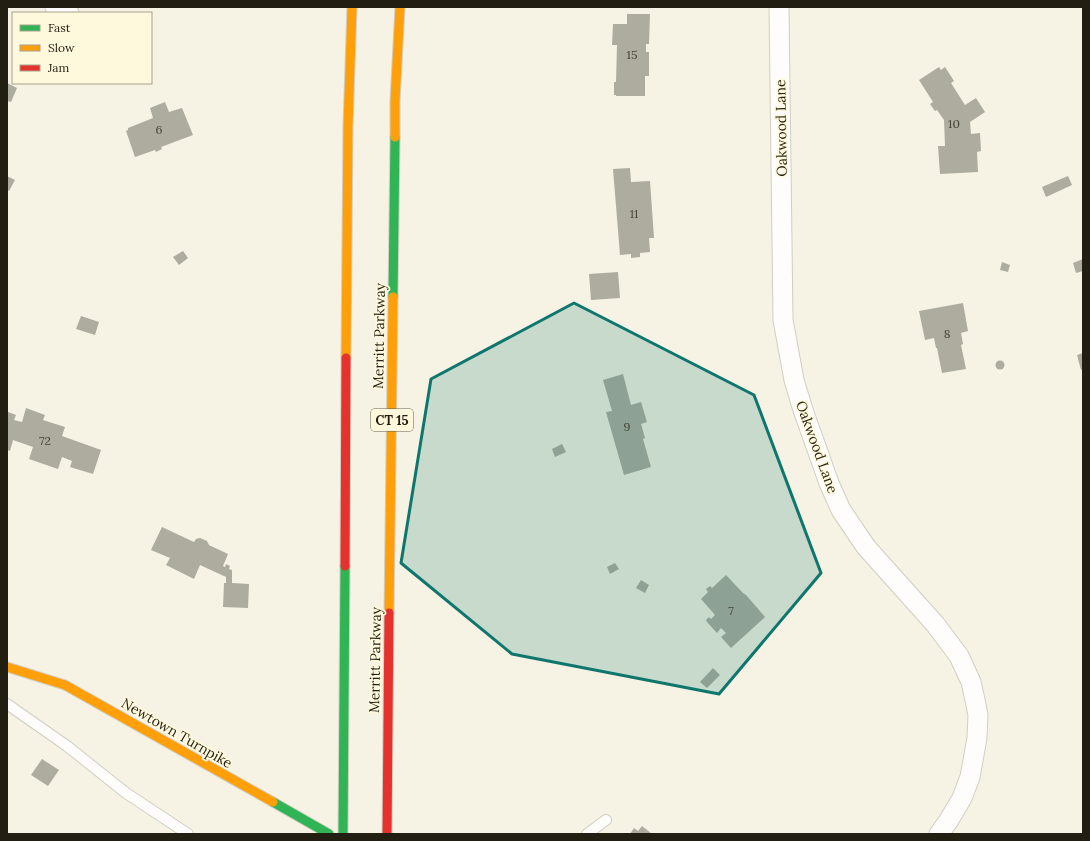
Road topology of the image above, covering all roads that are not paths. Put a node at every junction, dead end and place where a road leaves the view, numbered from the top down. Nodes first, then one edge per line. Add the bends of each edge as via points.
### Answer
1 (56, 7) edge
2 (352, 7) edge
3 (400, 7) edge
4 (779, 7) edge
5 (67, 12) edge
6 (7, 666) edge
7 (7, 704) edge
8 (606, 820) dead end
9 (188, 834) edge
10 (329, 834) edge
11 (343, 834) edge
12 (387, 834) edge
13 (587, 834) edge
14 (939, 834) edge

1 - 5 street
2 - 11 main road via 348,133
3 - 12 main road, Merritt Parkway / CT 15 via 395,101
4 - 14 street, Oakwood Lane via 783,320 794,380 829,483 841,510 866,547 935,624 959,656 976,700 977,738 970,777 962,798
6 - 10 main road, Newtown Turnpike via 65,685
7 - 9 lane via 67,746 126,793
8 - 13 lane

